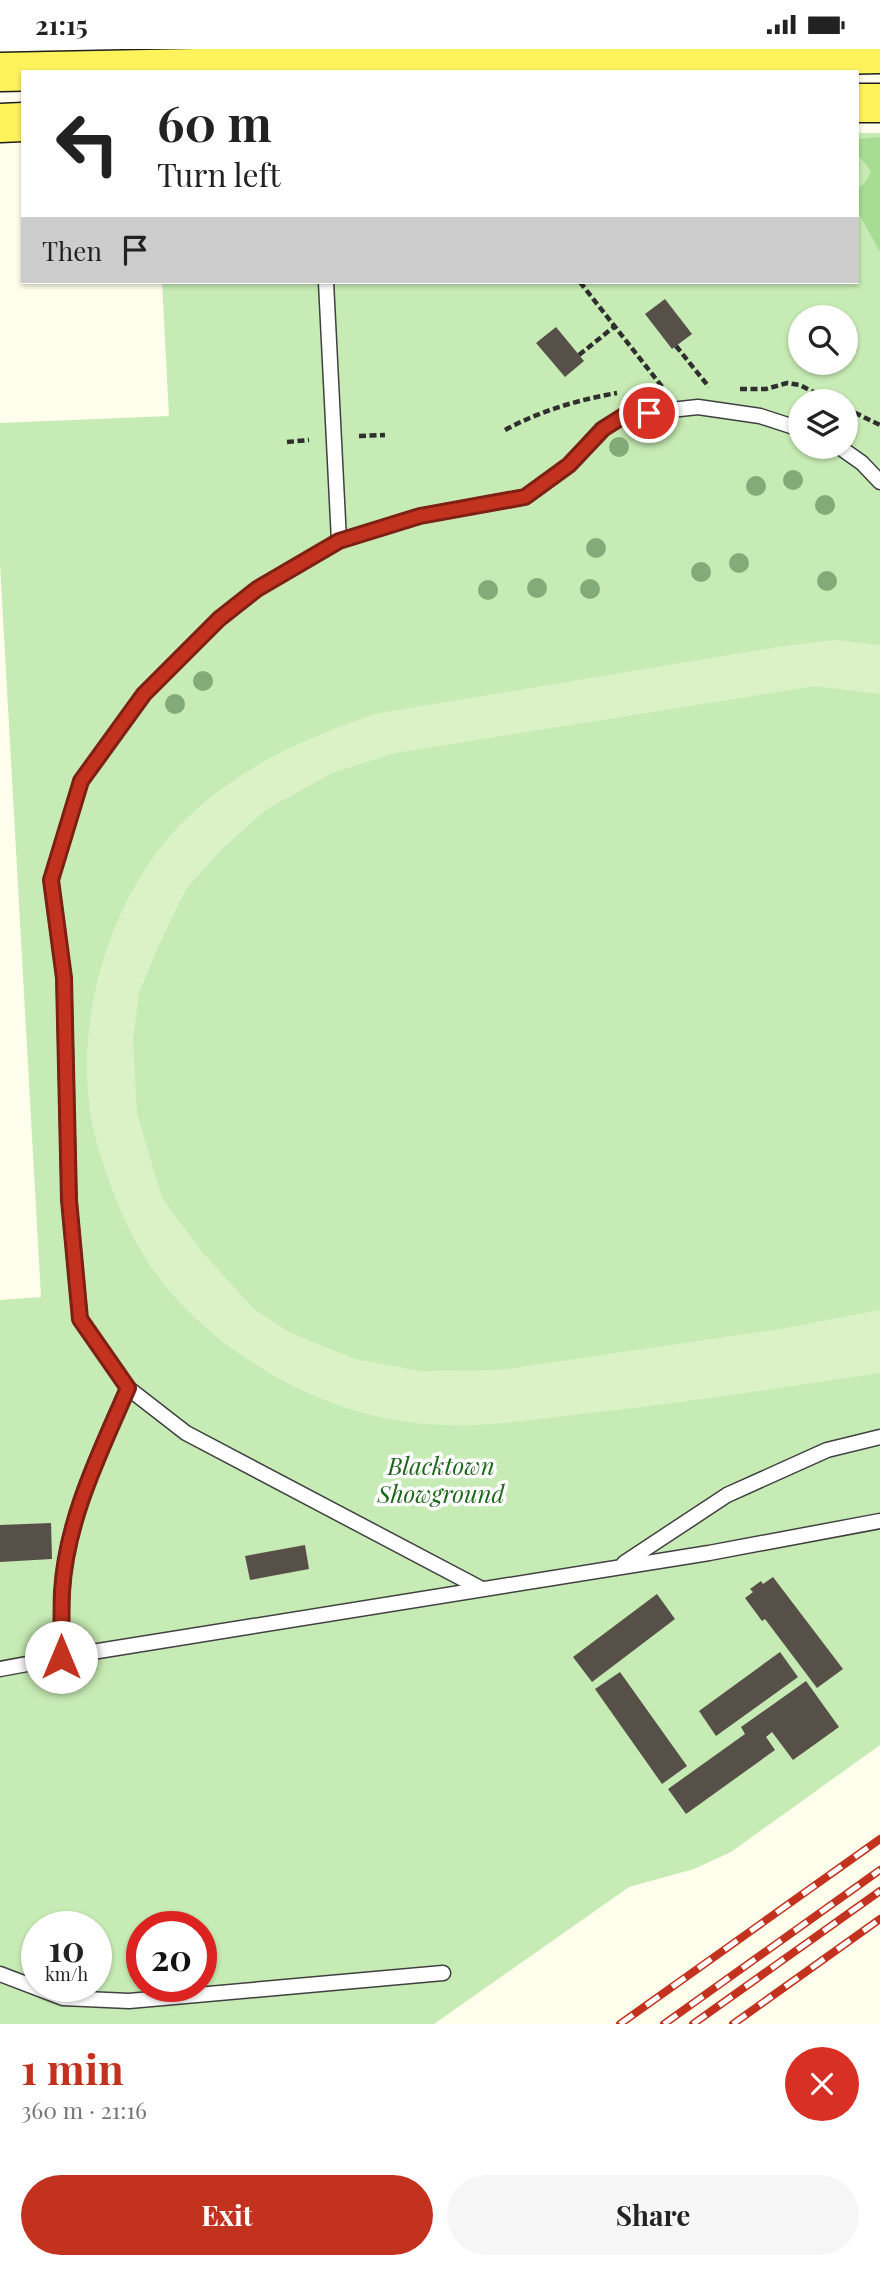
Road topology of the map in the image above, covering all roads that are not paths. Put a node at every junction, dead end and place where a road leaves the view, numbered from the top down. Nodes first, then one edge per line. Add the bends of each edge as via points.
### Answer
1 (880, 54) edge
2 (315, 62) edge
3 (63, 70) edge
4 (21, 71) edge
5 (0, 72) edge
6 (859, 103) edge
7 (880, 103) edge
8 (0, 123) edge
9 (21, 123) edge
10 (326, 284) edge
11 (788, 425) edge
12 (857, 459) edge
13 (880, 482) edge
14 (339, 541) junction
15 (128, 1388) junction
16 (880, 1437) edge
17 (880, 1521) edge
18 (620, 1566) junction
19 (480, 1588) junction
20 (61, 1657) junction
21 (0, 1669) edge
22 (443, 1973) dead end
23 (0, 1974) edge

1 - 2 main road
2 - 3 main road
4 - 5 main road
6 - 7 main road
8 - 9 main road
10 - 14 lane
11 - 14 lane via 761,416 698,408 625,415 525,497 420,516
12 - 13 lane
14 - 15 lane via 257,589 219,619 144,694 81,781 51,880 64,978 69,1200 80,1319
15 - 19 lane via 187,1433
15 - 20 lane via 91,1472 71,1536 62,1590
16 - 18 lane via 827,1450 727,1495
17 - 18 lane
18 - 19 lane
19 - 20 lane
20 - 21 lane
22 - 23 lane via 130,2001 63,1998

